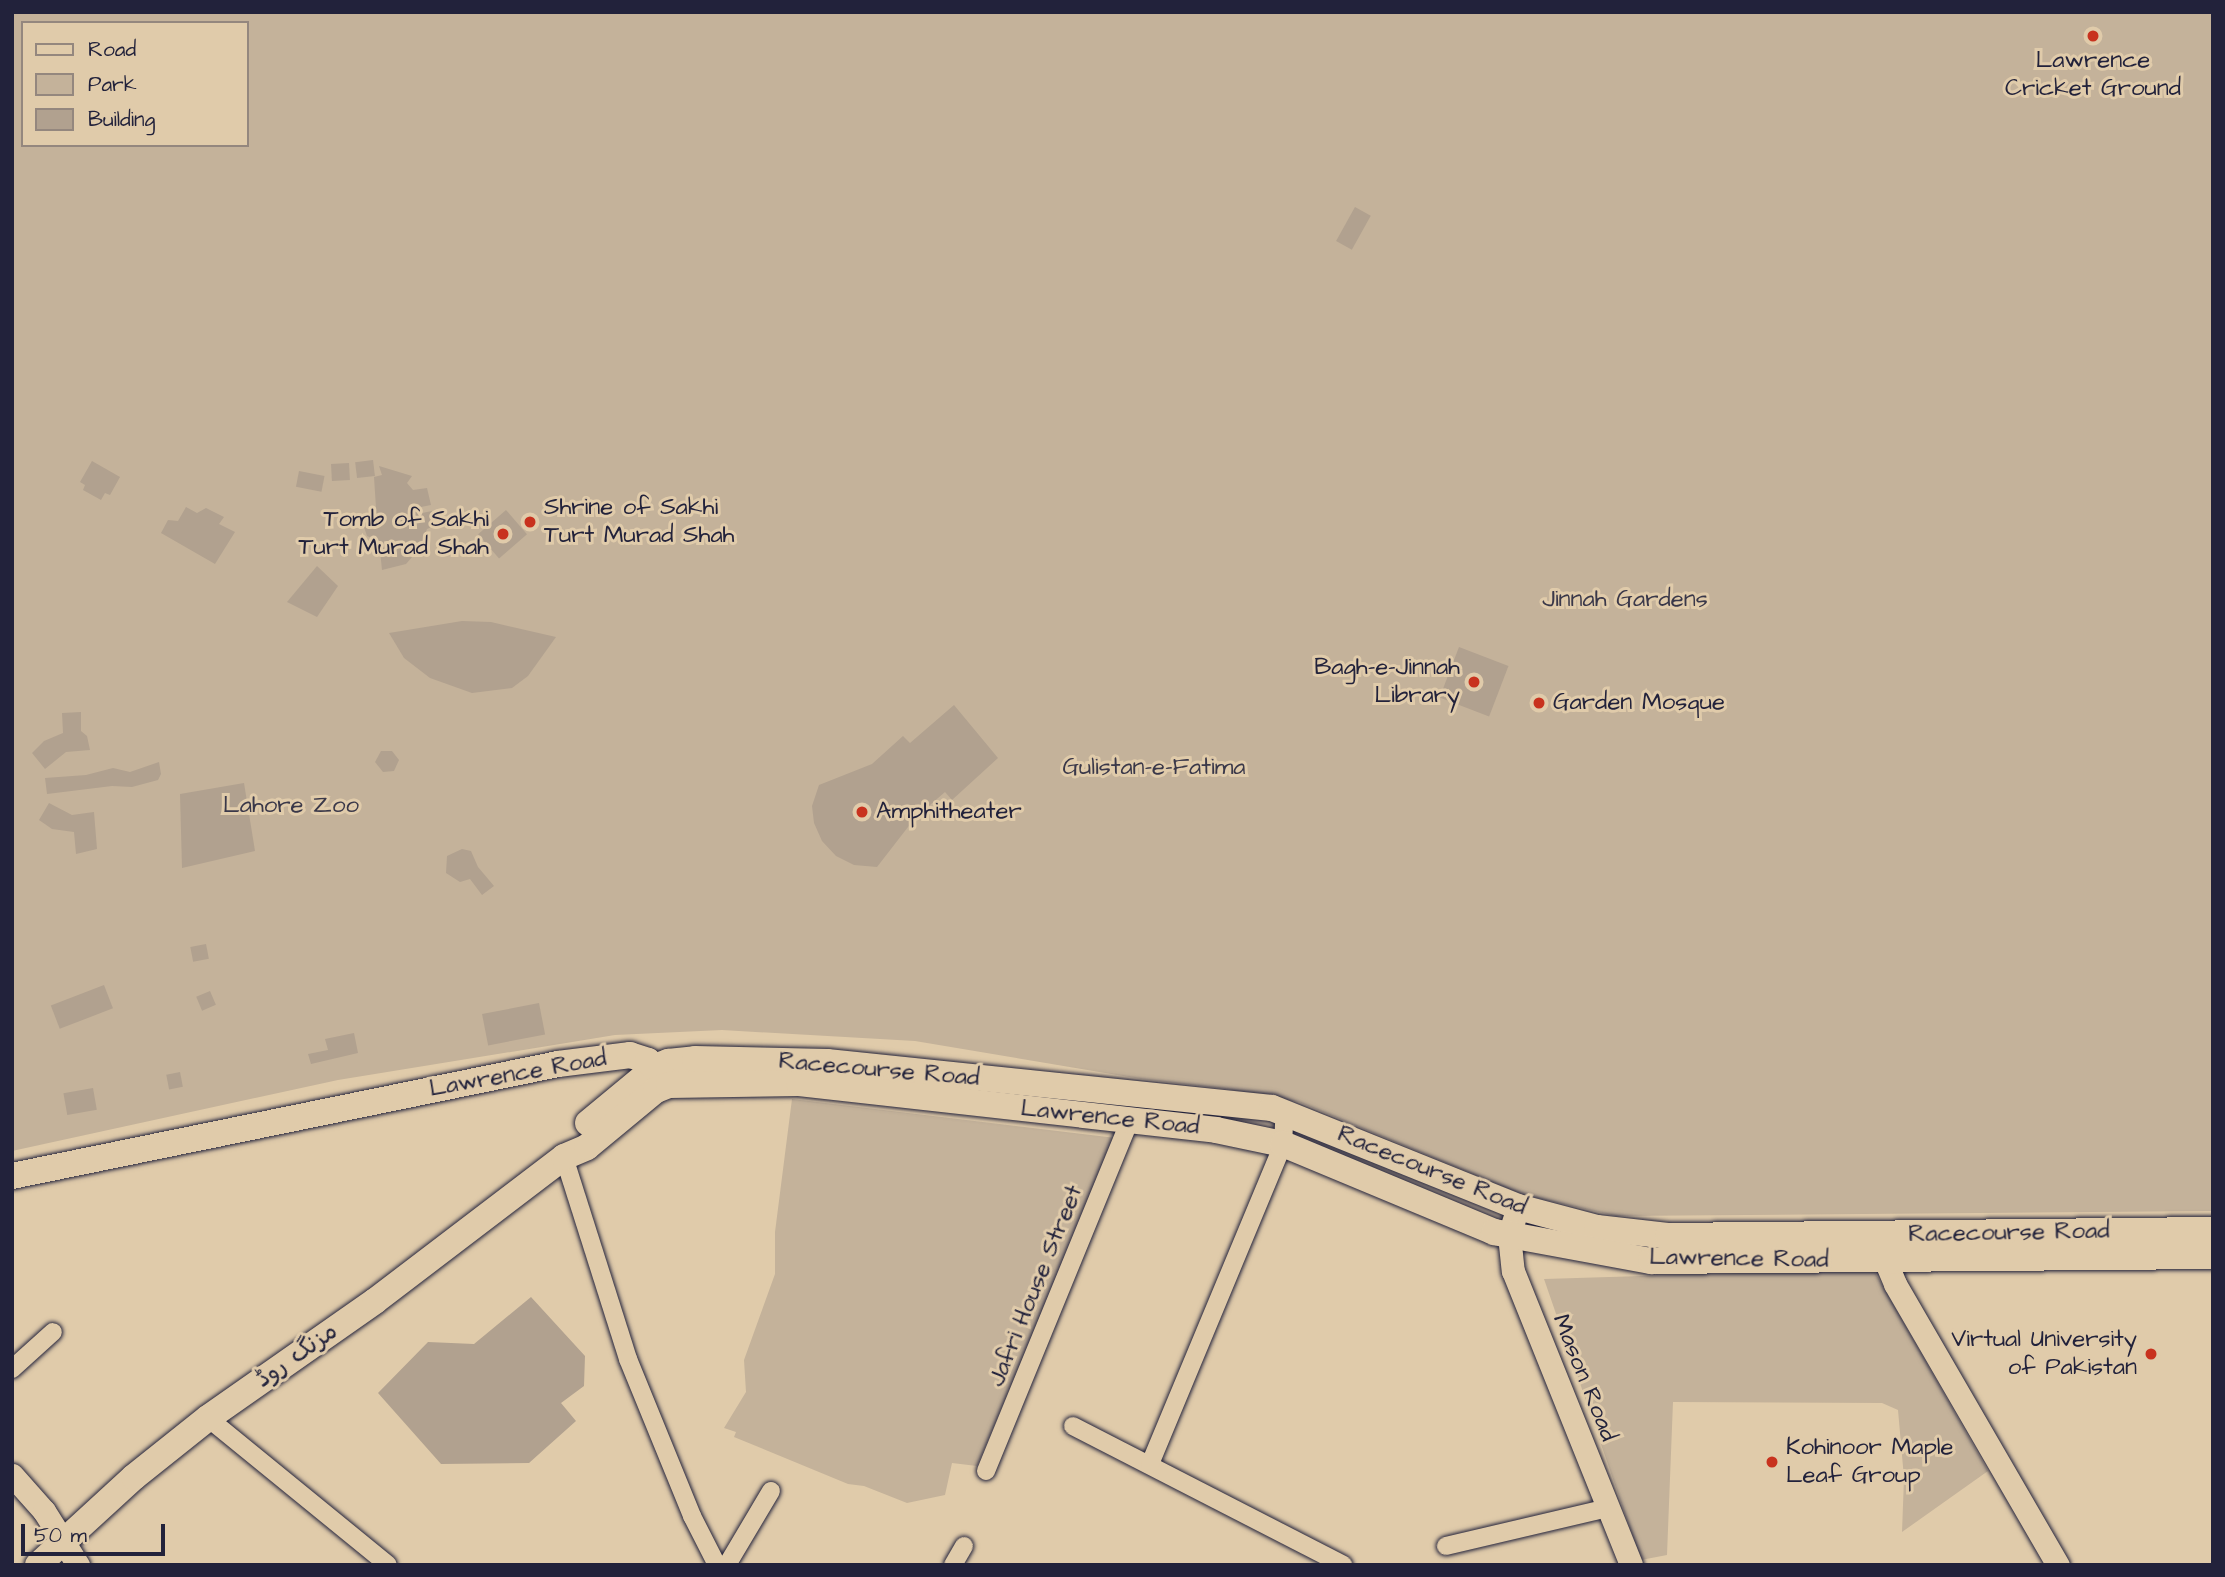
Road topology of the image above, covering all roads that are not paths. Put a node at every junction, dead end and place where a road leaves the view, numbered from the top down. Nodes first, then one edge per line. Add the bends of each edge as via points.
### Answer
1 (601, 1058) junction
2 (663, 1076) junction
3 (624, 1092) junction
4 (1285, 1111) junction
5 (1130, 1121) junction
6 (1283, 1144) junction
7 (564, 1157) junction
8 (12, 1176) edge
9 (1518, 1207) junction
10 (2213, 1230) edge
11 (1509, 1235) junction
12 (1883, 1247) junction
13 (2213, 1256) edge
14 (53, 1332) dead end
15 (12, 1369) edge
16 (208, 1418) junction
17 (1073, 1426) dead end
18 (1150, 1464) junction
19 (986, 1471) dead end
20 (12, 1475) edge
21 (771, 1491) dead end
22 (1608, 1508) junction
23 (65, 1539) junction
24 (964, 1546) dead end
25 (1446, 1546) dead end
26 (716, 1563) edge
27 (38, 1565) edge
28 (78, 1565) edge
29 (388, 1565) edge
30 (953, 1565) edge
31 (1343, 1565) edge
32 (1631, 1565) edge
33 (2058, 1565) edge

1 - 2 main road, Lawrence Road via 630,1055
1 - 3 main road via 620,1072
1 - 8 main road, Lawrence Road
2 - 3 main road, مزنگ روڈ
2 - 4 main road, Racecourse Road via 695,1059 827,1062
2 - 5 main road, Lawrence Road via 799,1083
2 - 7 main road, مزنگ روڈ via 656,1090 587,1147
3 - 7 main road, مزنگ روڈ via 578,1132
4 - 6 street
4 - 9 main road, Racecourse Road
5 - 6 main road, Lawrence Road via 1216,1130
5 - 19 street, Jafri House Street
6 - 11 main road, Lawrence Road
6 - 18 street
7 - 16 main road, مزنگ روڈ via 375,1301
7 - 26 street via 628,1359
9 - 11 street, Mason Road
9 - 12 main road, Racecourse Road via 1597,1228 1668,1236
10 - 12 main road, Racecourse Road
11 - 12 main road, Lawrence Road via 1651,1261
11 - 22 street, Mason Road via 1513,1271
12 - 13 main road, Lawrence Road
12 - 33 street via 1895,1284
14 - 15 street
16 - 23 main road, مزنگ روڈ
16 - 29 street
17 - 18 street
18 - 31 street
20 - 23 street
21 - 26 street
22 - 25 street
22 - 32 street, Mason Road
23 - 27 main road, مزنگ روڈ
23 - 28 street
24 - 30 street

